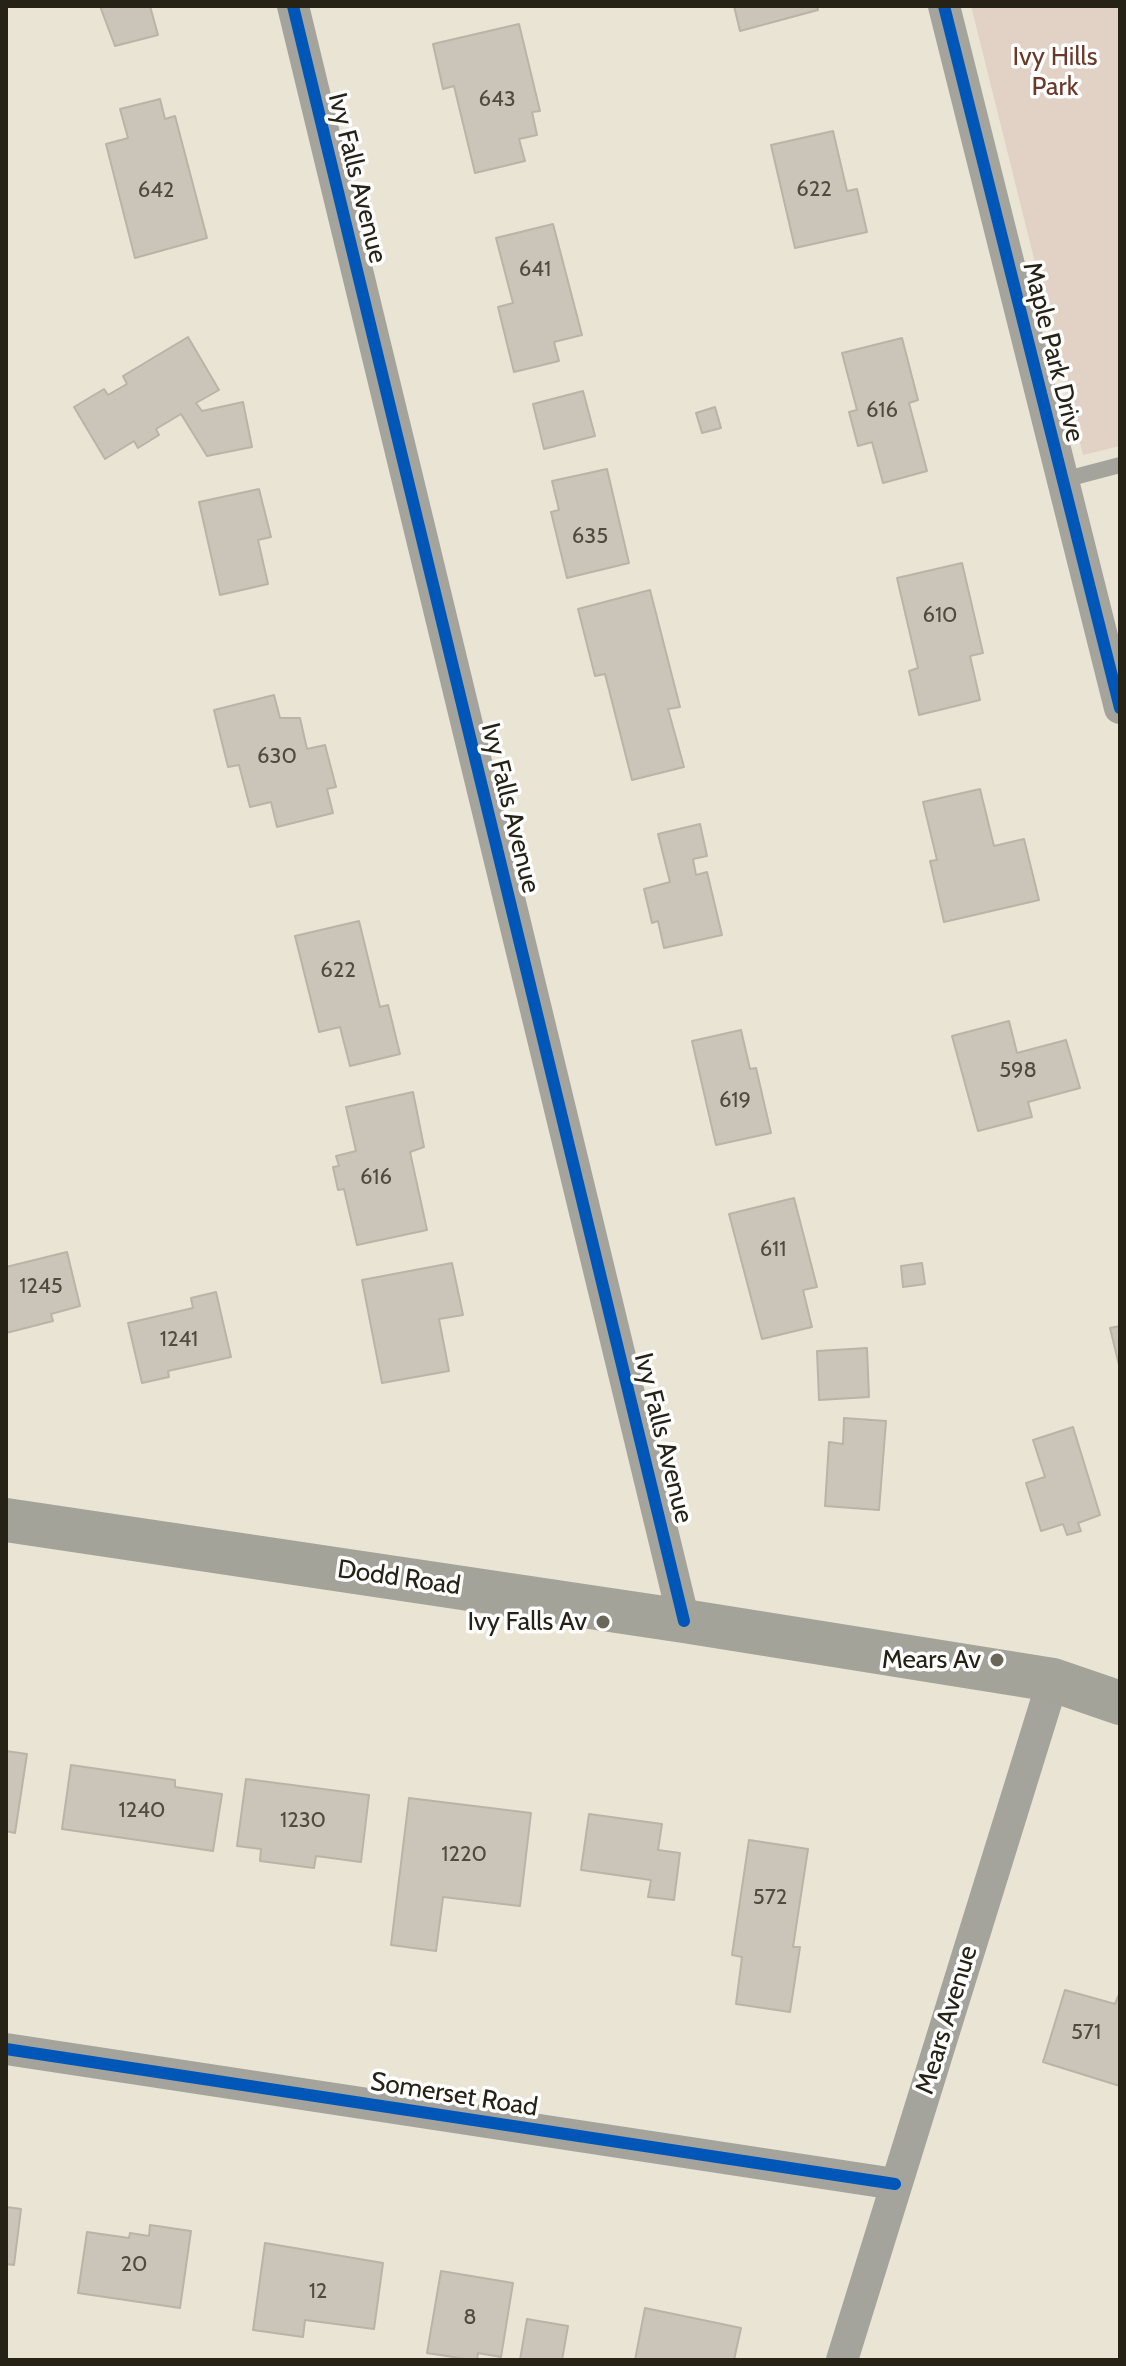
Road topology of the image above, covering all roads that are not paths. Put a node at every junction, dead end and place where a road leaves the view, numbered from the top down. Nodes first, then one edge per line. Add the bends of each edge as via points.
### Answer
1 (293, 6) edge
2 (944, 6) edge
3 (1120, 465) edge
4 (1063, 480) junction
5 (1120, 708) edge
6 (6, 1520) edge
7 (684, 1621) junction
8 (1053, 1680) junction
9 (1120, 1703) edge
10 (6, 2049) edge
11 (895, 2184) junction
12 (842, 2360) edge

1 - 7 street, Ivy Falls Avenue
2 - 4 street, Maple Park Drive
3 - 4 lane
4 - 5 street, Maple Park Drive
6 - 7 main road, Dodd Road
7 - 8 main road, Dodd Road
8 - 9 main road, Dodd Road
8 - 11 street, Mears Avenue
10 - 11 street, Somerset Road
11 - 12 street, Mears Avenue

